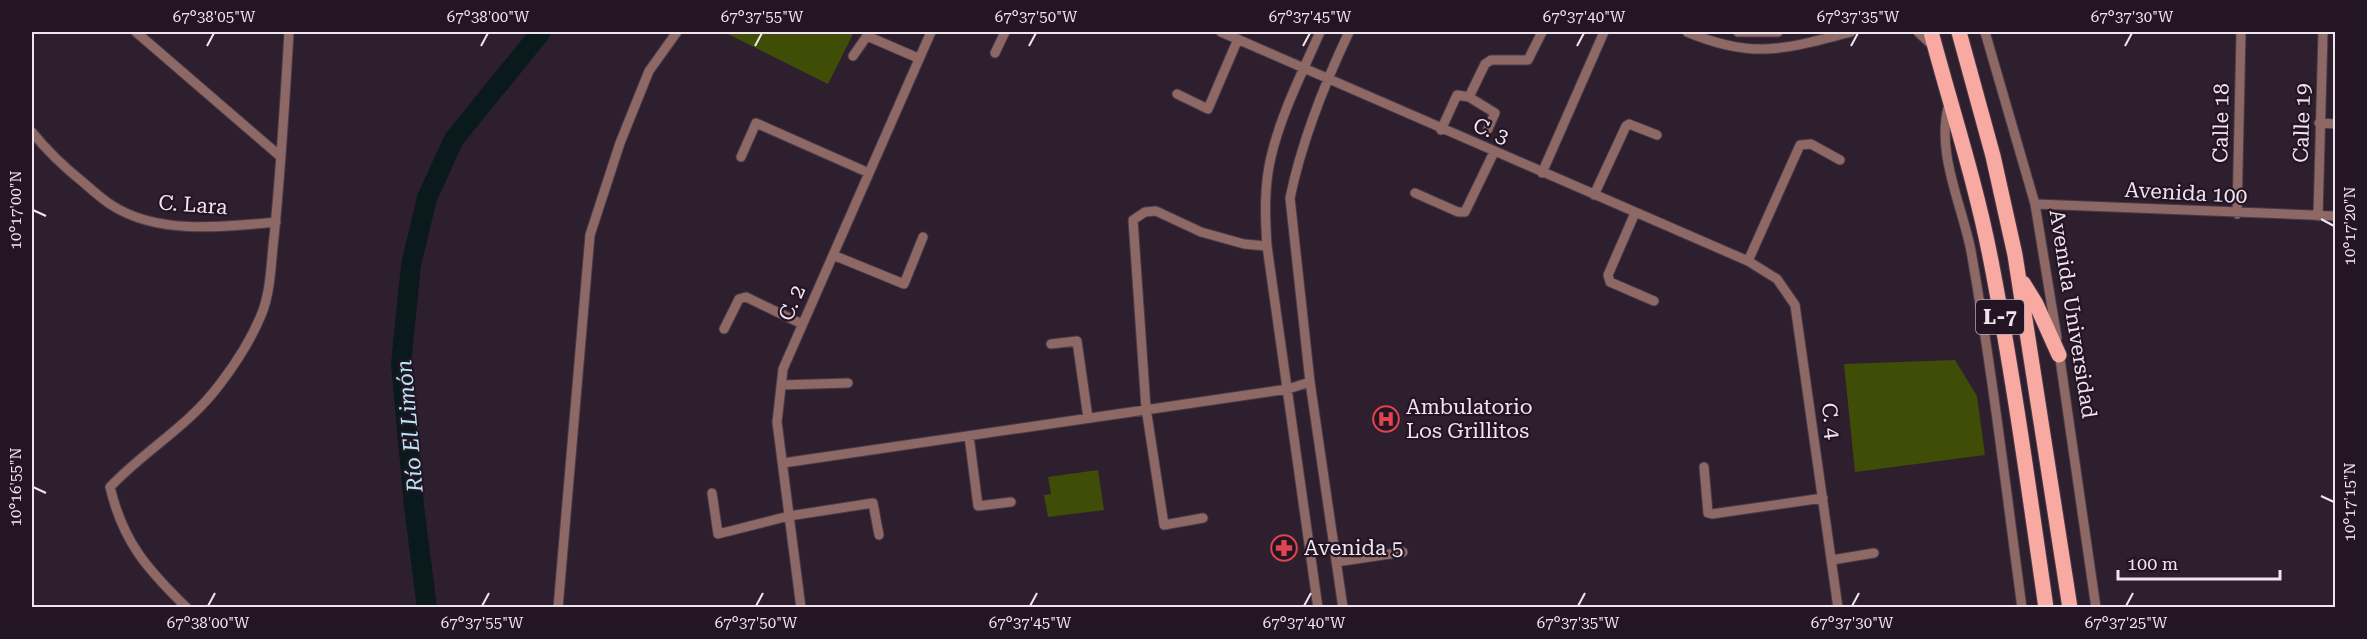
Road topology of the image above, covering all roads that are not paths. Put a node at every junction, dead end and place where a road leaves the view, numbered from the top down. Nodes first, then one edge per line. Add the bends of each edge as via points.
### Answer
1 (136, 32) edge
2 (289, 32) edge
3 (677, 32) edge
4 (931, 32) edge
5 (1005, 32) edge
6 (1222, 32) edge
7 (1320, 32) edge
8 (1349, 32) edge
9 (1542, 32) edge
10 (1604, 32) edge
11 (1687, 32) edge
12 (1738, 32) edge
13 (1778, 32) edge
14 (1851, 32) edge
15 (1918, 32) edge
16 (1931, 32) edge
17 (1959, 32) edge
18 (1985, 32) edge
19 (2241, 32) edge
20 (2323, 32) edge
21 (1238, 39) junction
22 (1936, 49) junction
23 (995, 53) dead end
24 (853, 56) dead end
25 (918, 58) junction
26 (1304, 67) junction
27 (1328, 77) junction
28 (1177, 94) dead end
29 (1951, 96) junction
30 (1469, 97) junction
31 (2319, 123) junction
32 (2336, 124) edge
33 (1488, 129) dead end
34 (1441, 130) junction
35 (32, 132) edge
36 (1657, 135) dead end
37 (1494, 152) junction
38 (281, 157) junction
39 (741, 157) dead end
40 (1840, 160) dead end
41 (869, 173) junction
42 (1542, 173) junction
43 (1415, 193) dead end
44 (1594, 195) junction
45 (2035, 204) junction
46 (1635, 213) junction
47 (2237, 214) junction
48 (2318, 216) junction
49 (2336, 216) edge
50 (276, 222) junction
51 (923, 237) dead end
52 (1267, 246) junction
53 (833, 255) junction
54 (1748, 261) junction
55 (2019, 277) junction
56 (1654, 301) dead end
57 (802, 324) junction
58 (724, 329) dead end
59 (1051, 344) dead end
60 (2059, 355) junction
61 (848, 382) dead end
62 (1310, 382) junction
63 (781, 385) junction
64 (1288, 389) junction
65 (1146, 408) junction
66 (1088, 418) junction
67 (969, 436) junction
68 (783, 463) junction
69 (1704, 467) dead end
70 (712, 493) dead end
71 (1823, 498) junction
72 (1011, 502) dead end
73 (789, 516) junction
74 (1203, 518) dead end
75 (879, 535) dead end
76 (1403, 552) dead end
77 (1874, 553) dead end
78 (1832, 560) junction
79 (1336, 562) junction
80 (187, 608) edge
81 (558, 608) edge
82 (801, 608) edge
83 (1318, 608) edge
84 (1343, 608) edge
85 (1838, 608) edge
86 (2022, 608) edge
87 (2046, 608) edge
88 (2070, 608) edge
89 (2096, 608) edge

1 - 38 street
2 - 38 street
3 - 81 street via 649,71 620,142 590,235
4 - 25 street, C. 2
5 - 23 street
6 - 21 street, C. 3
7 - 26 street
8 - 27 street
9 - 30 street via 1528,60 1491,60 1485,64
10 - 42 street
11 - 14 street via 1749,50 1804,44
12 - 13 street
15 - 22 street
16 - 22 main road, L-7
17 - 55 main road, L-7 via 1993,156
18 - 45 street, Avenida Universidad / L-7
19 - 47 street, Calle 18
20 - 31 street, Calle 19
21 - 26 street, C. 3
21 - 28 street via 1208,109
22 - 29 main road, L-7
24 - 25 street via 867,36
25 - 41 street, C. 2
26 - 27 street, C. 3
26 - 52 street via 1270,159 1264,205
27 - 34 street, C. 3
27 - 62 street via 1290,198
29 - 86 street, L-7 via 1945,119 1948,155 1972,260
29 - 87 main road, L-7 via 1990,256
30 - 33 street via 1495,113
30 - 34 street via 1457,95
31 - 32 street
31 - 48 street, Calle 19
34 - 37 street, C. 3
35 - 50 street, C. Lara via 52,158 113,207 135,217 185,226
36 - 44 street via 1626,126
37 - 42 street, C. 3
37 - 43 street via 1466,212
38 - 50 street
39 - 41 street via 756,123
40 - 54 street via 1811,144 1800,145
41 - 53 street, C. 2
42 - 44 street, C. 3
44 - 46 street, C. 3
45 - 47 street, Avenida 100
45 - 60 street, Avenida Universidad / L-7
46 - 54 street, C. 3
46 - 56 street via 1608,275 1610,282
47 - 48 street, Avenida 100
48 - 49 street, Avenida 100
50 - 80 street via 268,289 247,344 195,414 110,487 131,545 151,573
51 - 53 street via 904,284
52 - 64 street
52 - 65 street via 1201,232 1156,211 1145,212 1133,220
53 - 57 street, C. 2
54 - 71 street, C. 4 via 1777,279 1795,305
55 - 60 main road
55 - 88 main road, L-7
57 - 58 street via 746,297 739,299
57 - 63 street, C. 2 via 783,369
59 - 66 street via 1077,341
60 - 89 street, Avenida Universidad / L-7
61 - 63 street
62 - 64 street
62 - 79 street
63 - 68 street, C. 2 via 777,422
64 - 65 street
64 - 83 street
65 - 66 street
65 - 74 street via 1164,525
66 - 67 street
67 - 68 street
67 - 72 street via 978,506
68 - 73 street, C. 2
69 - 71 street via 1708,513
70 - 73 street via 718,534
71 - 78 street, C. 4
73 - 75 street via 873,503
73 - 82 street, C. 2
76 - 79 street
77 - 78 street
78 - 85 street, C. 4
79 - 84 street

